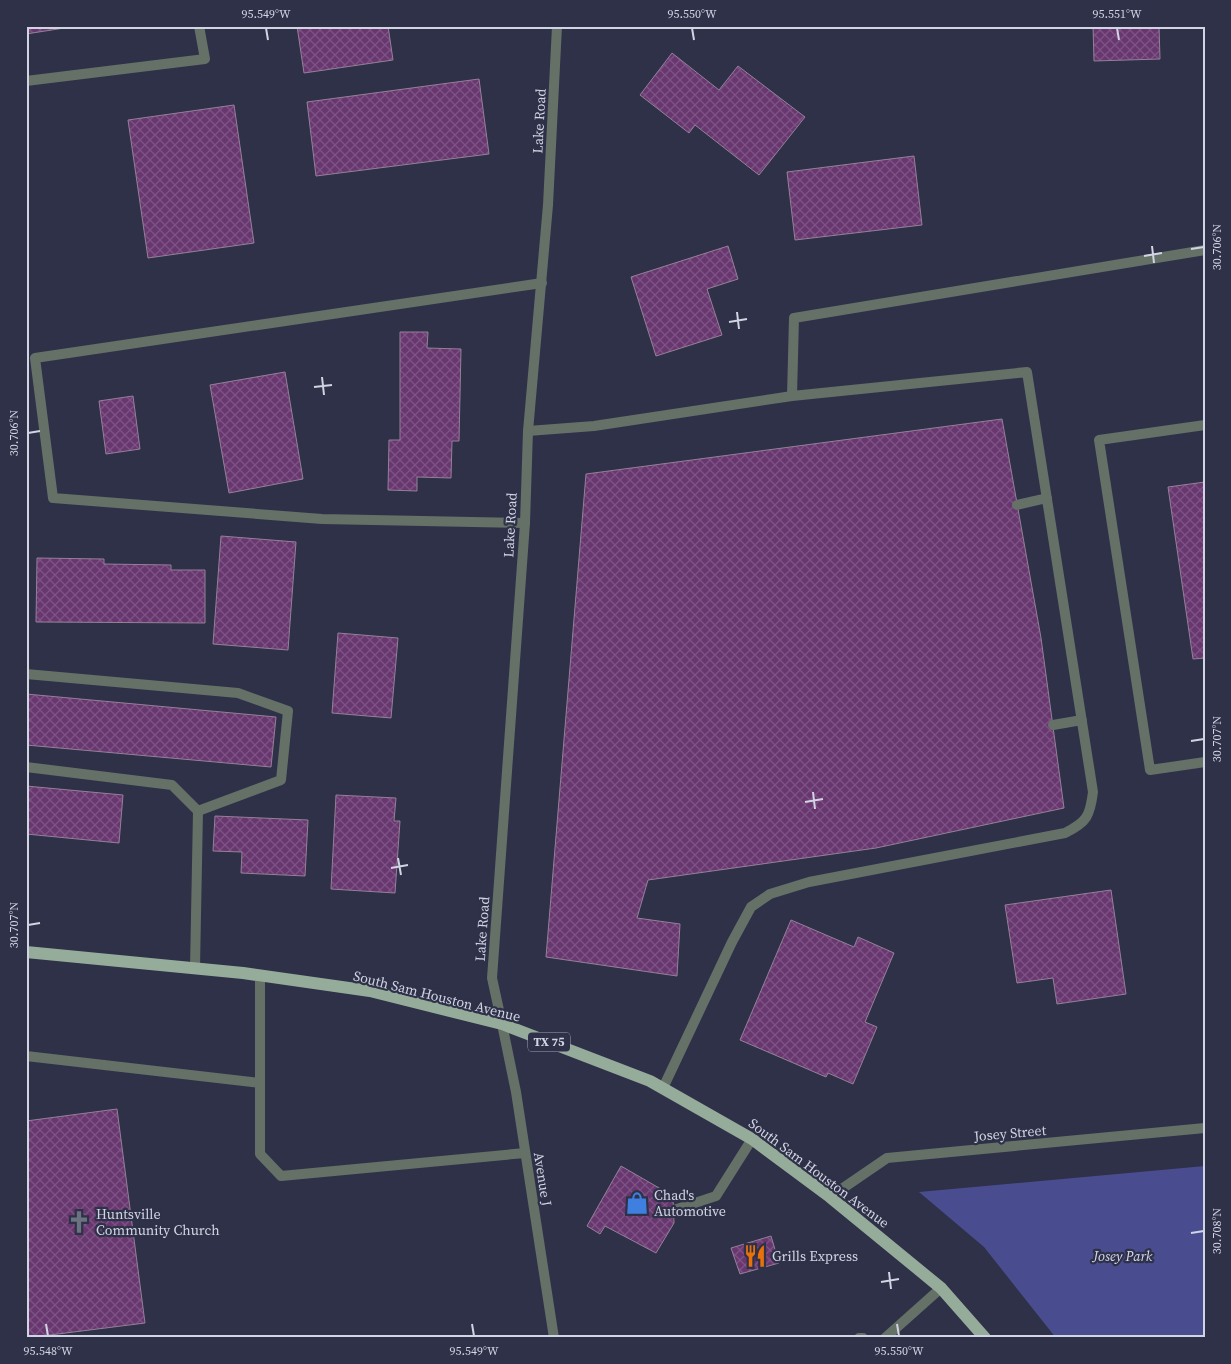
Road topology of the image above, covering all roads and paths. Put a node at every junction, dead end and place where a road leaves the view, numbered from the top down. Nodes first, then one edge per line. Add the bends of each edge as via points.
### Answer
1 (198, 26) edge
2 (557, 26) edge
3 (26, 81) edge
4 (1205, 250) edge
5 (542, 283) junction
6 (792, 396) junction
7 (1205, 425) edge
8 (528, 431) junction
9 (1047, 498) junction
10 (1017, 504) dead end
11 (525, 523) junction
12 (26, 674) edge
13 (1082, 720) junction
14 (1053, 725) dead end
15 (1205, 762) edge
16 (26, 767) edge
17 (198, 811) junction
18 (26, 952) edge
19 (196, 968) junction
20 (260, 975) junction
21 (502, 1024) junction
22 (26, 1056) edge
23 (260, 1083) junction
24 (663, 1088) junction
25 (1205, 1128) edge
26 (752, 1139) junction
27 (525, 1153) junction
28 (830, 1197) junction
29 (674, 1210) dead end
30 (941, 1288) junction
31 (554, 1338) edge
32 (858, 1338) edge
33 (863, 1338) edge
34 (885, 1338) edge
35 (985, 1338) edge

1 - 3 street via 205,59
2 - 5 street, Lake Road
4 - 6 street via 794,318
5 - 8 street, Lake Road
5 - 11 street via 35,358 53,498 322,519
6 - 8 street via 594,426
6 - 9 street via 1027,372
7 - 15 street via 1098,440 1150,770
8 - 11 street, Lake Road
9 - 10 street
9 - 13 street
11 - 21 street, Lake Road via 492,978
12 - 17 street via 238,693 288,712 281,780
13 - 14 street
13 - 24 street via 1093,792 1091,811 1082,825 1065,833 809,882 770,894 751,907
16 - 17 street via 172,785
17 - 19 street
18 - 19 main road, South Sam Houston Avenue / TX 75
19 - 20 main road, South Sam Houston Avenue / TX 75
20 - 21 main road, South Sam Houston Avenue / TX 75 via 370,991
20 - 23 street
21 - 24 main road, South Sam Houston Avenue / TX 75 via 650,1080
21 - 27 street, Avenue J
22 - 23 street
23 - 27 street via 260,1154 281,1176
24 - 26 main road, South Sam Houston Avenue / TX 75
25 - 28 street, Josey Street via 887,1158
26 - 28 main road, South Sam Houston Avenue / TX 75
26 - 29 street via 716,1196
27 - 31 street, Avenue J
28 - 30 main road, South Sam Houston Avenue / TX 75
30 - 34 street
30 - 35 main road, South Sam Houston Avenue / TX 75
32 - 33 street

